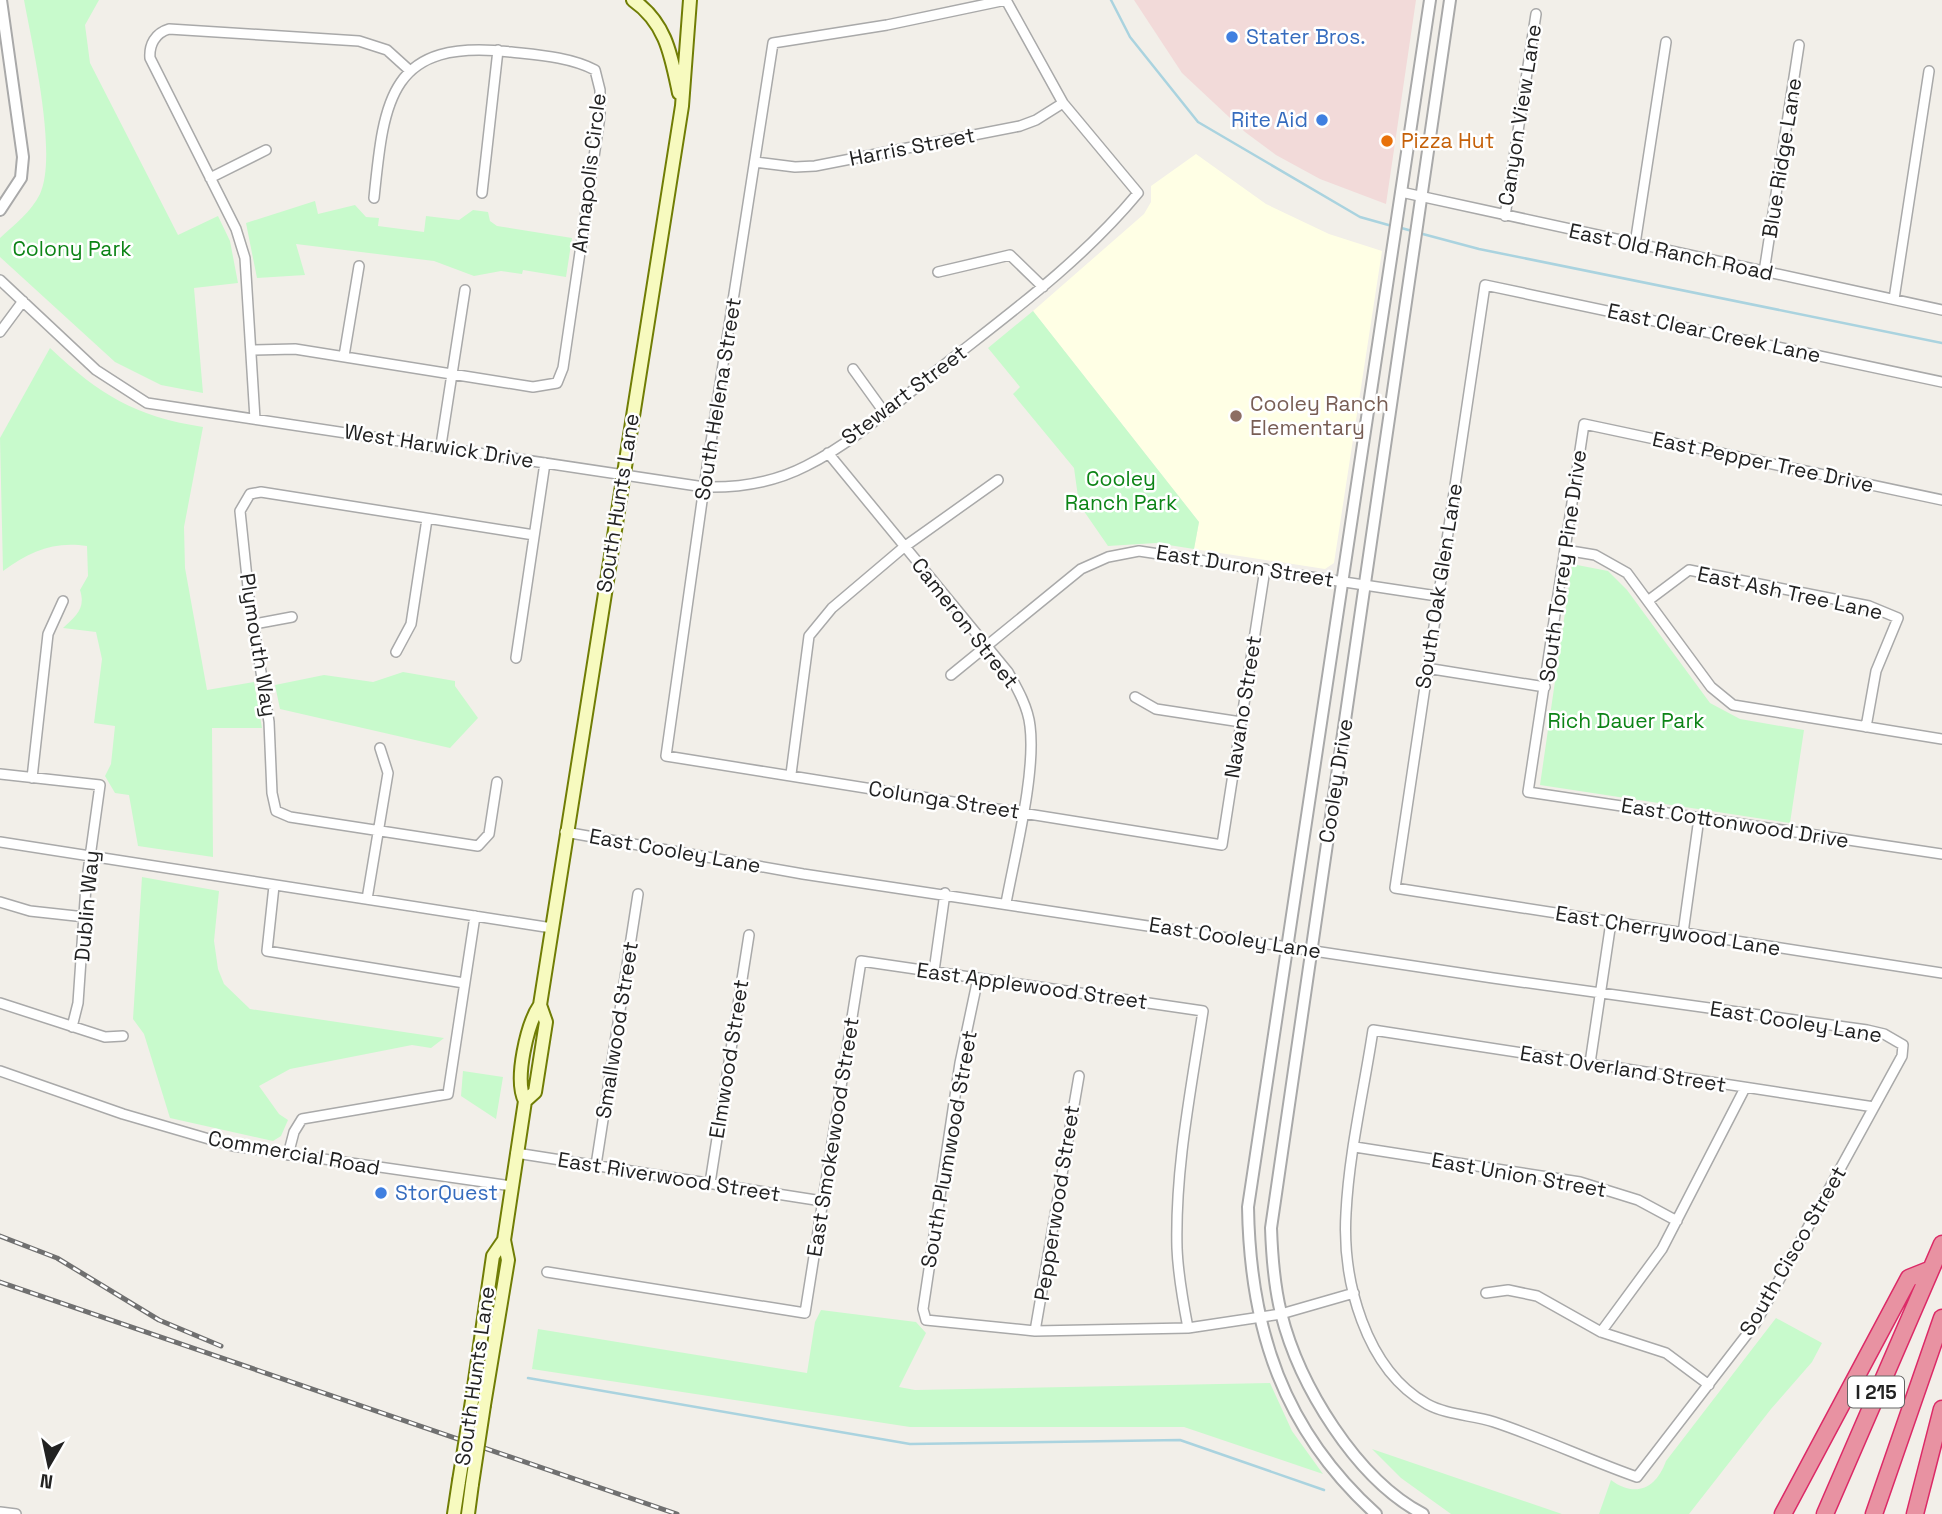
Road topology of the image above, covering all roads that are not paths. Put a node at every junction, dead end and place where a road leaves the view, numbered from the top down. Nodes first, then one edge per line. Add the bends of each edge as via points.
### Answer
1 (1, 0) edge
2 (633, 0) edge
3 (690, 0) edge
4 (1006, 0) edge
5 (1430, 4) edge
6 (1449, 6) edge
7 (1536, 14) dead end
8 (1666, 42) dead end
9 (1799, 45) dead end
10 (498, 50) junction
11 (408, 69) junction
12 (1929, 71) dead end
13 (1063, 103) junction
14 (682, 106) junction
15 (1415, 110) junction
16 (1433, 113) junction
17 (266, 150) dead end
18 (755, 162) junction
19 (210, 178) junction
20 (1401, 192) junction
21 (482, 193) dead end
22 (1421, 197) junction
23 (374, 198) dead end
24 (0, 210) edge
25 (1505, 216) junction
26 (1635, 244) junction
27 (359, 266) dead end
28 (938, 272) dead end
29 (1764, 272) junction
30 (0, 280) edge
31 (1389, 285) junction
32 (1485, 285) joint
33 (1042, 287) junction
34 (1407, 288) junction
35 (465, 290) dead end
36 (1894, 299) junction
37 (23, 301) junction
38 (1942, 310) edge
39 (0, 332) edge
40 (253, 350) junction
41 (344, 356) junction
42 (853, 369) dead end
43 (452, 374) junction
44 (1942, 382) edge
45 (884, 412) junction
46 (255, 419) junction
47 (1584, 424) joint
48 (441, 445) junction
49 (828, 453) junction
50 (545, 463) junction
51 (622, 476) junction
52 (998, 480) dead end
53 (704, 487) junction
54 (1942, 500) edge
55 (427, 519) junction
56 (534, 535) junction
57 (904, 547) junction
58 (1565, 550) junction
59 (1265, 569) junction
60 (1344, 582) junction
61 (1365, 585) junction
62 (1437, 596) junction
63 (1649, 600) junction
64 (63, 601) dead end
65 (292, 617) dead end
66 (254, 624) junction
67 (987, 646) junction
68 (396, 652) dead end
69 (516, 658) dead end
70 (1426, 668) junction
71 (951, 675) dead end
72 (1545, 687) junction
73 (1135, 697) dead end
74 (1241, 722) junction
75 (1866, 727) junction
76 (1942, 739) edge
77 (380, 748) dead end
78 (666, 756) joint
79 (0, 774) edge
80 (791, 774) junction
81 (32, 778) junction
82 (497, 782) dead end
83 (1528, 792) joint
84 (1022, 813) junction
85 (1699, 818) junction
86 (380, 831) junction
87 (565, 832) junction
88 (0, 842) edge
89 (1222, 845) joint
90 (1942, 854) edge
91 (90, 858) junction
92 (274, 886) junction
93 (1395, 888) joint
94 (945, 893) junction
95 (638, 894) dead end
96 (367, 899) junction
97 (0, 902) edge
98 (1006, 903) junction
99 (475, 916) junction
100 (85, 917) junction
101 (1611, 922) junction
102 (551, 928) junction
103 (1683, 933) junction
104 (749, 935) dead end
105 (1289, 945) junction
106 (1310, 949) junction
107 (861, 961) joint
108 (934, 971) junction
109 (1942, 973) edge
110 (978, 978) junction
111 (464, 983) junction
112 (1602, 992) junction
113 (0, 1003) edge
114 (72, 1027) junction
115 (123, 1036) dead end
116 (1903, 1045) joint
117 (1590, 1063) junction
118 (0, 1071) edge
119 (1079, 1076) dead end
120 (1745, 1088) junction
121 (1874, 1107) junction
122 (1355, 1147) junction
123 (516, 1153) junction
124 (288, 1155) junction
125 (596, 1165) junction
126 (710, 1183) junction
127 (512, 1186) junction
128 (822, 1201) junction
129 (1677, 1221) junction
130 (1942, 1244) edge
131 (1929, 1270) junction
132 (547, 1272) dead end
133 (1354, 1293) junction
134 (1486, 1293) dead end
135 (1281, 1314) junction
136 (1258, 1318) junction
137 (1942, 1318) edge
138 (1188, 1328) junction
139 (1035, 1331) junction
140 (1601, 1332) junction
141 (1709, 1385) junction
142 (1942, 1409) edge
143 (466, 1482) junction
144 (0, 1511) edge
145 (16, 1514) edge
146 (454, 1514) edge
147 (468, 1514) edge
148 (1376, 1514) edge
149 (1423, 1514) edge
150 (1783, 1514) edge
151 (1825, 1514) edge
152 (1874, 1514) edge
153 (1915, 1514) edge

1 - 24 street via 23,157 22,178
2 - 14 main road via 660,26 669,45
3 - 14 main road, South Hunts Lane
4 - 13 street
4 - 18 street, South Helena Street via 773,43
5 - 6 street
5 - 15 street, Cooley Drive
6 - 16 street, Cooley Drive
7 - 25 street, Canyon View Lane
8 - 26 street
9 - 29 street, Blue Ridge Lane
10 - 11 street, Annapolis Circle via 453,51
10 - 21 street
10 - 43 street, Annapolis Circle via 575,62 595,70 600,116 561,378 543,387
11 - 19 street via 387,50 359,41 162,31 151,44 150,58
11 - 23 street via 386,108
12 - 36 street
13 - 18 street, Harris Street via 1020,126 815,166
13 - 33 street, Stewart Street via 1138,193 1108,228
14 - 51 main road, South Hunts Lane
15 - 16 street
15 - 20 street, Cooley Drive
16 - 22 street, Cooley Drive
17 - 19 street
18 - 53 street, South Helena Street
19 - 40 street via 245,258
20 - 22 street, East Old Ranch Road
20 - 31 street, Cooley Drive
22 - 25 street, East Old Ranch Road
22 - 34 street, Cooley Drive
25 - 26 street, East Old Ranch Road
26 - 29 street, East Old Ranch Road
27 - 41 street
28 - 33 street via 1010,255
29 - 36 street, East Old Ranch Road
30 - 37 street, West Harwick Drive
31 - 34 street
31 - 60 street, Cooley Drive
32 - 44 street, East Clear Creek Lane
32 - 62 street, South Oak Glen Lane
33 - 45 street, Stewart Street
34 - 61 street, Cooley Drive
35 - 43 street
36 - 38 street, East Old Ranch Road
37 - 39 street
37 - 46 street, West Harwick Drive via 96,370 147,402
40 - 41 street, Annapolis Circle via 279,348
40 - 46 street
41 - 43 street, Annapolis Circle
42 - 45 street
43 - 48 street
45 - 49 street, Stewart Street
46 - 48 street, West Harwick Drive
47 - 54 street, East Pepper Tree Drive
47 - 58 street, South Torrey Pine Drive
48 - 50 street, West Harwick Drive
49 - 53 street, Stewart Street via 808,466 761,483
49 - 57 street, Cameron Street
50 - 51 street, West Harwick Drive
50 - 56 street
51 - 53 street, Stewart Street
51 - 87 main road, South Hunts Lane
52 - 57 street
53 - 78 street, South Helena Street
55 - 56 street, Plymouth Way
55 - 66 street, Plymouth Way via 261,492 250,494 240,511
55 - 68 street via 411,624
56 - 69 street
57 - 67 street, Cameron Street
57 - 80 street via 832,608 809,636
58 - 63 street via 1595,555 1617,566
58 - 72 street, South Torrey Pine Drive
59 - 60 street, East Duron Street
59 - 67 street, East Duron Street via 1152,551 1108,557 1081,569
59 - 74 street, Navano Street
60 - 61 street, East Duron Street
60 - 105 street, Cooley Drive
61 - 62 street, East Duron Street
61 - 106 street, Cooley Drive
62 - 70 street, South Oak Glen Lane
63 - 75 street via 1711,687 1733,705
63 - 75 street, East Ash Tree Lane via 1689,570 1869,606 1898,618 1876,671
64 - 81 street via 48,634
65 - 66 street
66 - 86 street, Plymouth Way via 276,811
67 - 71 street, East Duron Street
67 - 84 street, Cameron Street via 1019,691 1030,725
70 - 72 street
70 - 93 street, South Oak Glen Lane
72 - 83 street, South Torrey Pine Drive
73 - 74 street via 1156,709
74 - 89 street, Navano Street
75 - 76 street
77 - 86 street via 388,773
78 - 80 street, Colunga Street
79 - 81 street
80 - 84 street, Colunga Street
81 - 91 street, Dublin Way via 100,785
82 - 86 street, Plymouth Way via 489,834 478,846
83 - 85 street, East Cottonwood Drive
84 - 89 street, Colunga Street
84 - 98 street, Cameron Street
85 - 90 street, East Cottonwood Drive
85 - 103 street
86 - 96 street
87 - 94 street, East Cooley Lane via 803,874
87 - 102 main road, South Hunts Lane
88 - 91 street
91 - 92 street
91 - 100 street, Dublin Way
92 - 96 street
92 - 111 street via 267,951
93 - 101 street, East Cherrywood Lane
94 - 98 street, East Cooley Lane
94 - 108 street
95 - 125 street, Smallwood Street
96 - 99 street
97 - 100 street via 30,911
98 - 105 street, East Cooley Lane
99 - 102 street
99 - 111 street
100 - 114 street, Dublin Way
101 - 103 street, East Cherrywood Lane
101 - 112 street
102 - 123 main road, South Hunts Lane via 540,1004 530,1019 519,1090 524,1101
103 - 109 street, East Cherrywood Lane
104 - 126 street, Elmwood Street
105 - 106 street, East Cooley Lane
105 - 136 street, Cooley Drive via 1248,1207 1249,1265
106 - 112 street, East Cooley Lane
106 - 135 street, Cooley Drive via 1271,1228 1272,1268
107 - 108 street, East Applewood Street
107 - 128 street, East Smokewood Street
108 - 110 street, East Applewood Street
110 - 138 street, East Applewood Street via 1203,1011 1177,1209 1177,1250
110 - 139 street, South Plumwood Street via 960,1063 923,1309 926,1320
111 - 124 street via 448,1094 302,1119
112 - 116 street, East Cooley Lane via 1867,1031
112 - 117 street
113 - 114 street
114 - 115 street via 106,1037
116 - 121 street, South Cisco Street via 1902,1056
117 - 120 street, East Overland Street
117 - 122 street, East Overland Street via 1373,1030
118 - 124 street, Commercial Road via 194,1135
119 - 139 street, Pepperwood Street
120 - 121 street, East Overland Street
120 - 129 street
121 - 141 street, South Cisco Street via 1755,1324
122 - 129 street, East Union Street via 1580,1182 1637,1200
122 - 133 street via 1346,1214
123 - 125 street, East Riverwood Street
123 - 127 main road, South Hunts Lane
124 - 127 street, Commercial Road
125 - 126 street, East Riverwood Street
126 - 128 street, East Riverwood Street
127 - 143 main road, South Hunts Lane, bridge via 504,1240 492,1256
128 - 132 street, East Smokewood Street via 805,1313
129 - 140 street
130 - 131 highway, I 215
131 - 150 highway via 1909,1278
131 - 151 highway, I 215
133 - 135 street
133 - 141 street, South Cisco Street via 1382,1363 1430,1406 1493,1422 1637,1477
134 - 140 street via 1508,1290 1537,1296
135 - 136 street
135 - 149 street, Cooley Drive via 1299,1364 1326,1415 1377,1478
136 - 138 street
136 - 148 street, Cooley Drive via 1301,1425 1337,1477
137 - 152 highway, I 215
138 - 139 street
140 - 141 street via 1666,1353
142 - 153 highway
143 - 146 main road, South Hunts Lane
143 - 147 main road, South Hunts Lane
144 - 145 street

